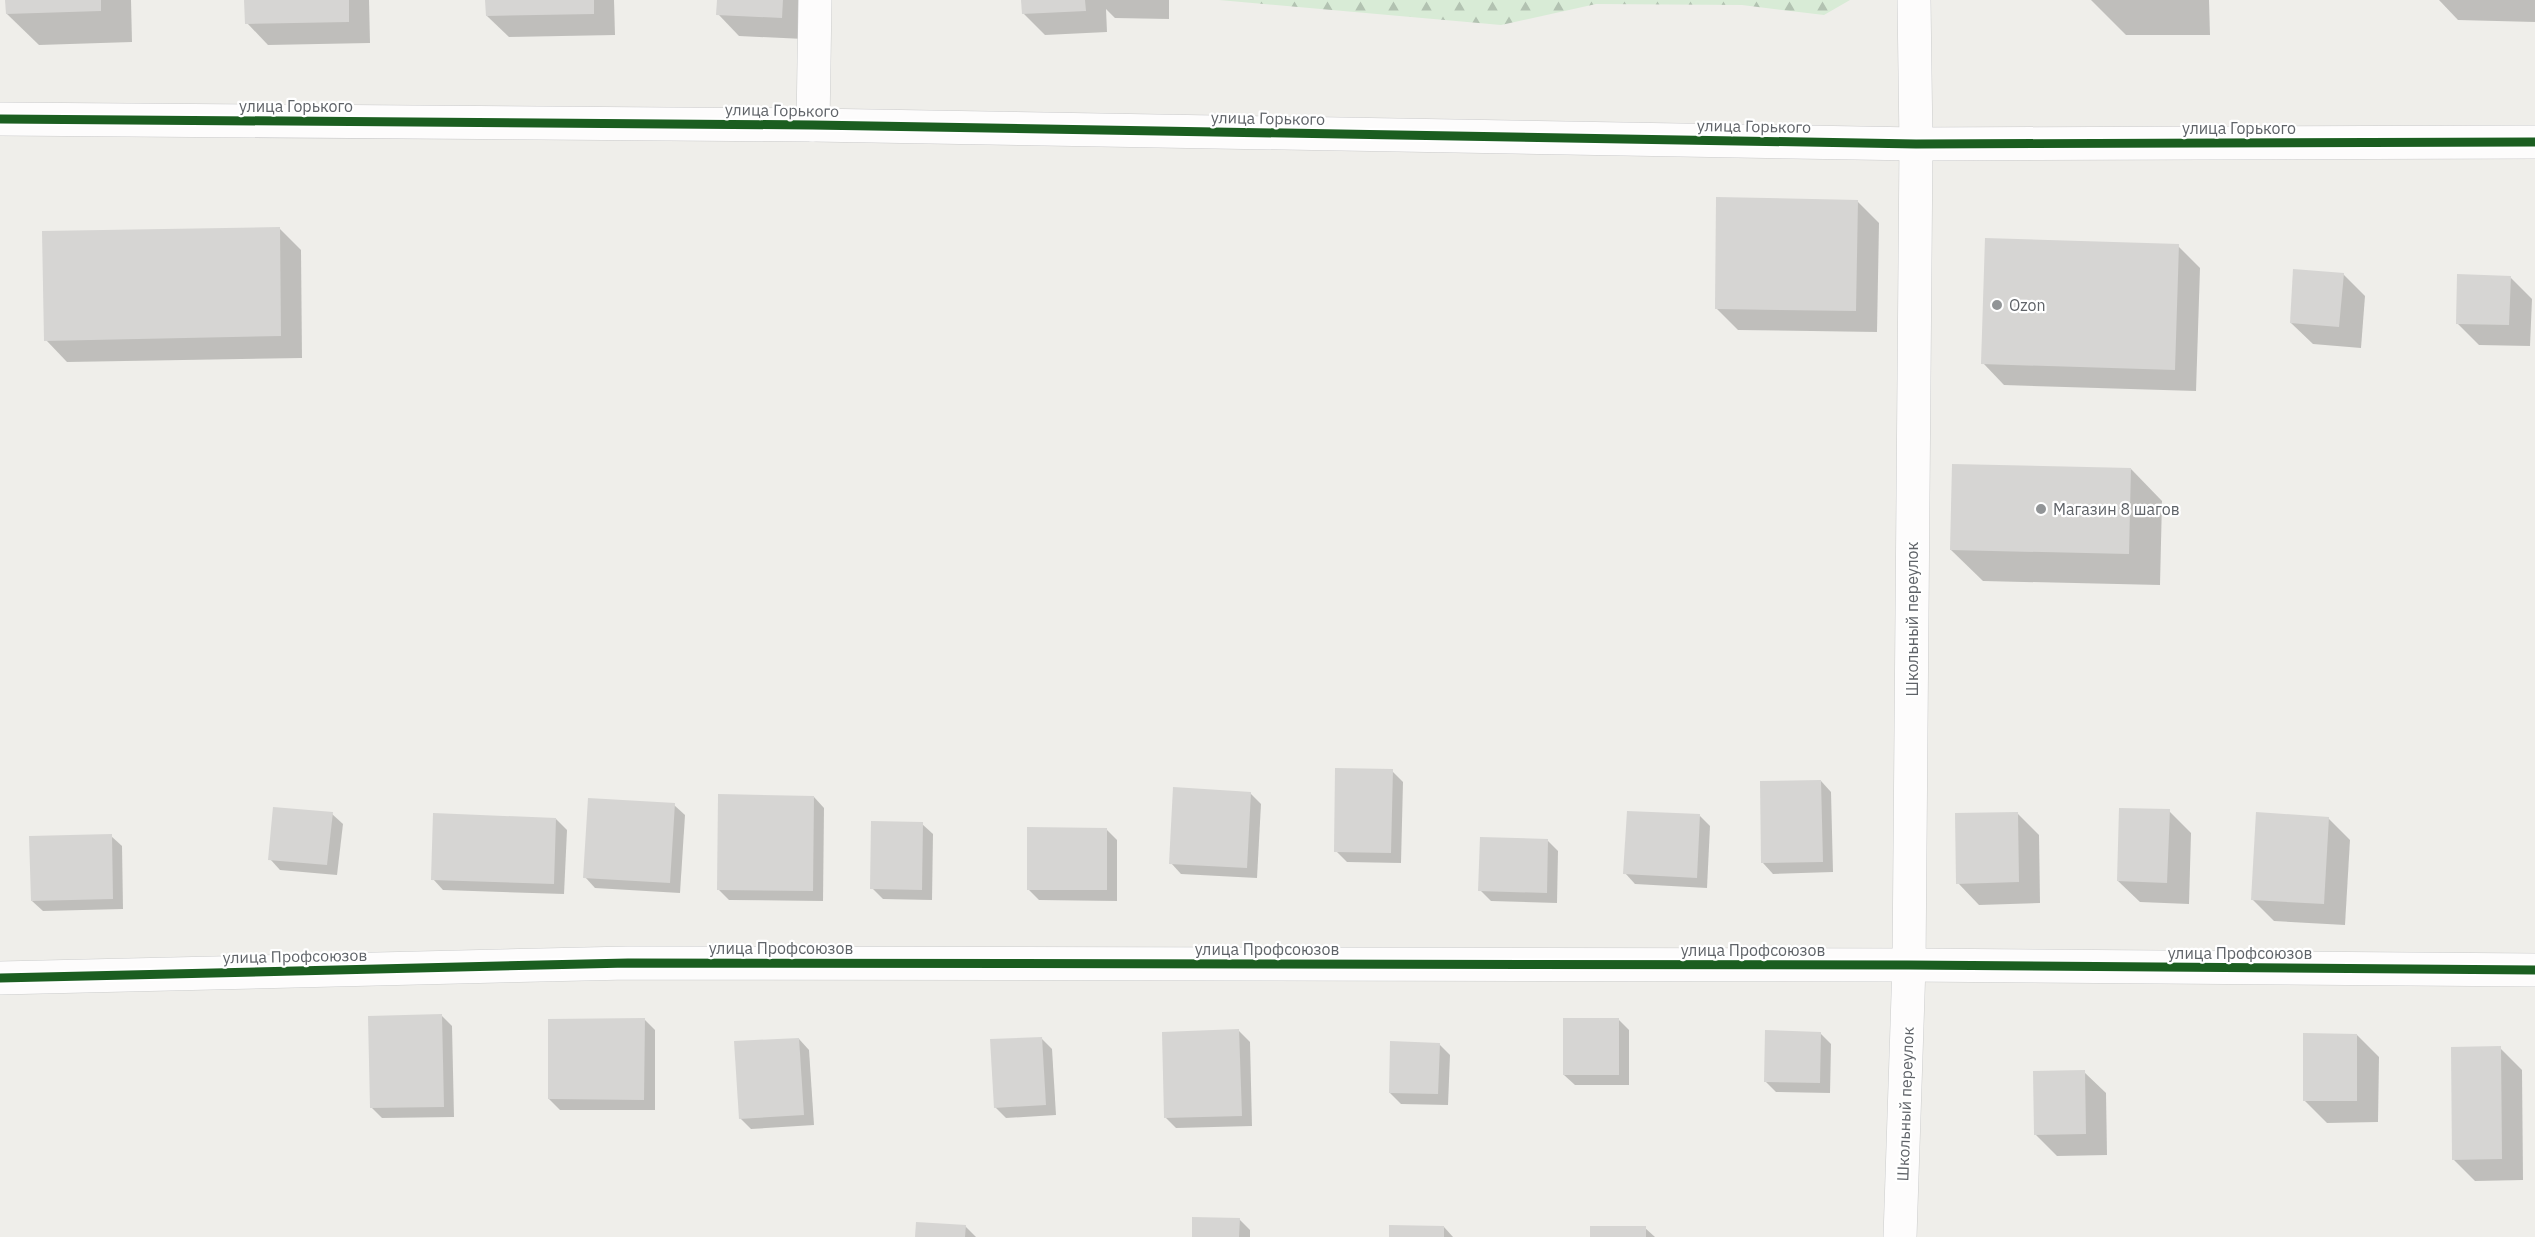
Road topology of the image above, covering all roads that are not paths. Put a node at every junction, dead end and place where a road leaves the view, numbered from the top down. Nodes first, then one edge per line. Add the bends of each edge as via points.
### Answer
1 (815, 0) edge
2 (1914, 0) edge
3 (0, 119) edge
4 (813, 124) junction
5 (2535, 142) edge
6 (1916, 144) junction
7 (1910, 965) junction
8 (2535, 970) edge
9 (0, 978) edge
10 (1900, 1237) edge

1 - 4 street
2 - 6 street, Школьный переулок
3 - 4 street, улица Горького
4 - 6 street, улица Горького
5 - 6 street, улица Горького
6 - 7 street, Школьный переулок
7 - 8 street, улица Профсоюзов
7 - 9 street, улица Профсоюзов via 628,963
7 - 10 street, Школьный переулок

